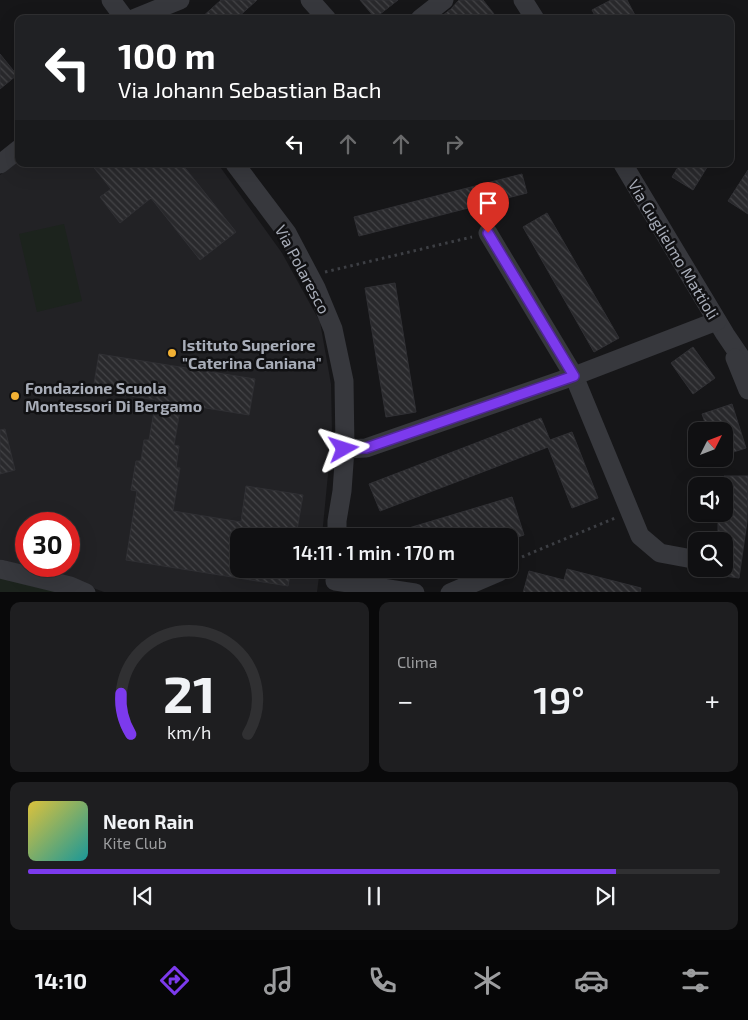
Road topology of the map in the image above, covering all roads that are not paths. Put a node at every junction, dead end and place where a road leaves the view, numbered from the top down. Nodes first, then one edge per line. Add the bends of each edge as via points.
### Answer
1 (111, 0) edge
2 (180, 0) edge
3 (310, 0) edge
4 (444, 0) edge
5 (523, 0) edge
6 (122, 15) edge
7 (143, 15) edge
8 (323, 15) edge
9 (425, 15) edge
10 (532, 15) edge
11 (15, 152) edge
12 (0, 164) edge
13 (237, 167) edge
14 (625, 167) edge
15 (488, 233) road end
16 (721, 327) junction
17 (748, 368) edge
18 (574, 376) junction
19 (748, 390) edge
20 (344, 449) junction
21 (337, 528) edge
22 (687, 558) dead end
23 (0, 569) edge
24 (480, 578) edge
25 (335, 581) edge
26 (86, 592) edge
27 (415, 592) edge
28 (450, 592) edge

1 - 6 street
2 - 7 street
3 - 8 street
4 - 9 street
5 - 10 street
11 - 12 street
13 - 20 street, Via Polaresco via 286,233 316,288 333,328 344,380
14 - 16 street, Via Guglielmo Mattioli
15 - 18 street
16 - 17 street, Via Guglielmo Mattioli
16 - 18 street
16 - 19 street, Via Guglielmo Mattioli
18 - 20 street via 366,448
18 - 22 street via 640,536 660,553
20 - 21 street, Via Polaresco
23 - 26 street
24 - 28 street
25 - 27 street

